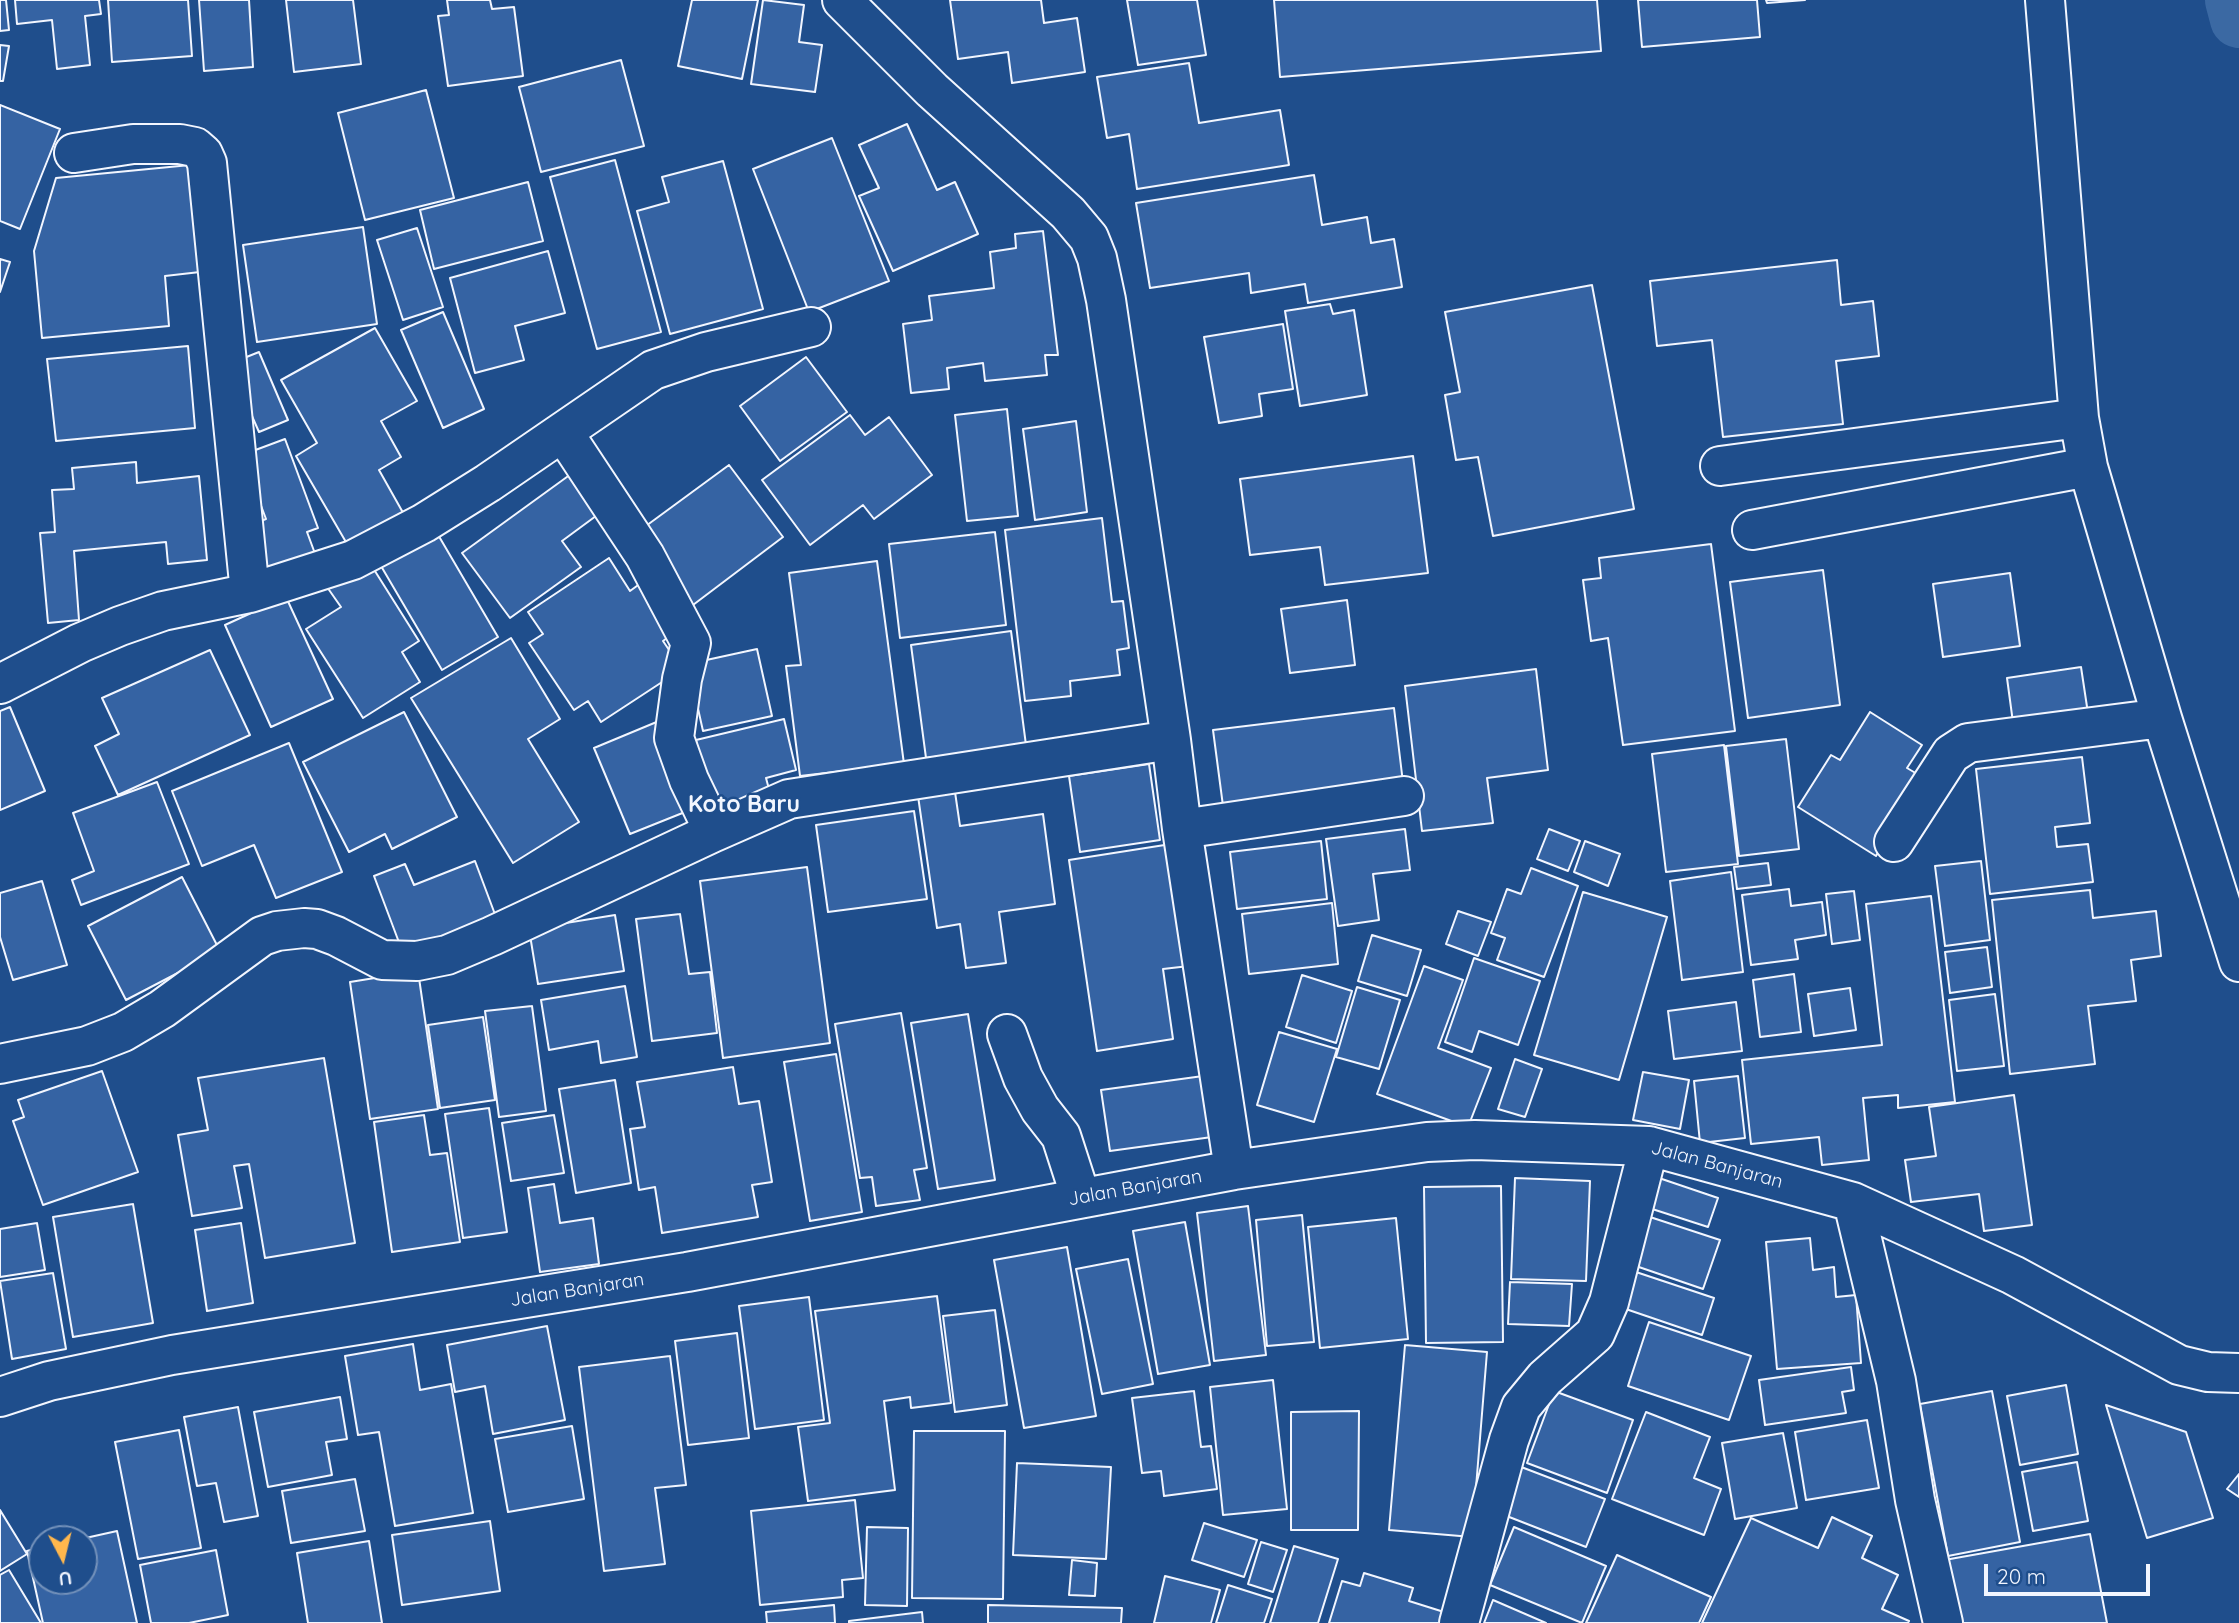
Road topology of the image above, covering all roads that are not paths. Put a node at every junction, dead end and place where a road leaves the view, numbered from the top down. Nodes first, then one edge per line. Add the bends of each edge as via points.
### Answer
1 (842, 0) edge
2 (2045, 0) edge
3 (74, 153) dead end
4 (811, 327) dead end
5 (2079, 418) junction
6 (563, 432) junction
7 (1720, 466) dead end
8 (2088, 467) junction
9 (1752, 530) dead end
10 (250, 593) junction
11 (0, 684) edge
12 (2162, 718) junction
13 (1171, 740) junction
14 (1404, 796) dead end
15 (1182, 829) junction
16 (714, 832) junction
17 (1894, 842) dead end
18 (2239, 961) edge
19 (1007, 1034) dead end
20 (0, 1064) edge
21 (1649, 1146) junction
22 (1234, 1170) junction
23 (1080, 1198) junction
24 (1853, 1202) junction
25 (2239, 1373) edge
26 (0, 1396) edge
27 (1459, 1623) edge
28 (1943, 1623) edge

1 - 13 street via 1089,238 1106,300
2 - 5 street
3 - 10 street via 133,144 180,144 195,147 207,163
4 - 6 street via 653,370
5 - 7 street
5 - 8 street
6 - 10 street via 424,523 353,561
6 - 16 street via 645,556 691,643 681,679 674,738
8 - 9 street
8 - 12 street
10 - 11 street via 163,611 120,626
12 - 17 street via 1968,743 1951,754
12 - 18 street
13 - 15 street
13 - 16 street via 789,799
14 - 15 street
15 - 22 street
16 - 20 street via 447,955 417,961 383,960 317,929 277,931 252,943 123,1032 87,1046
19 - 23 street via 1023,1079 1061,1136
21 - 22 street, Jalan Banjaran via 1427,1142
21 - 24 street, Jalan Banjaran
21 - 27 street via 1609,1303 1595,1334 1545,1378 1521,1407
22 - 23 street, Jalan Banjaran
23 - 26 street, Jalan Banjaran via 687,1272 172,1355
24 - 25 street, Jalan Banjaran via 2013,1275 2179,1364 2208,1372
24 - 28 street via 1896,1381 1915,1500

